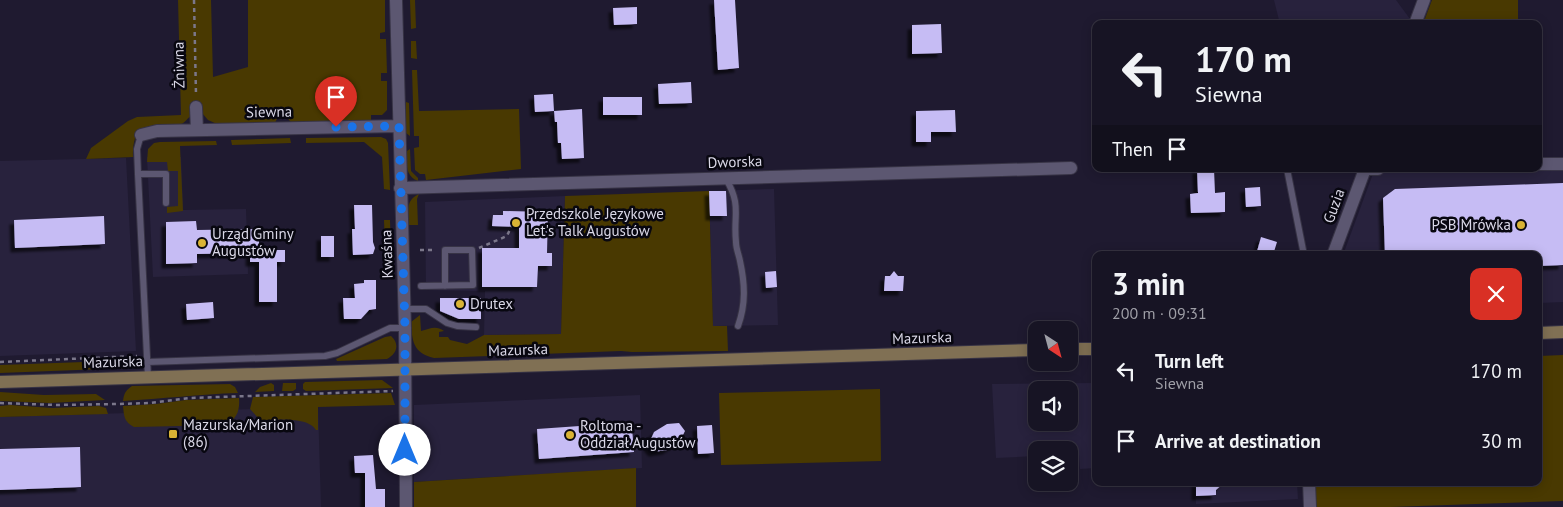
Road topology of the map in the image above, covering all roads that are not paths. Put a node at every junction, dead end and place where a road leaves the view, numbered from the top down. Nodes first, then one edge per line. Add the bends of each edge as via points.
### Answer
1 (396, 0) edge
2 (1424, 0) edge
3 (1416, 20) edge
4 (196, 107) road end
5 (399, 126) junction
6 (197, 130) junction
7 (141, 135) joint
8 (1542, 164) edge
9 (1563, 164) edge
10 (1070, 168) dead end
11 (1288, 172) edge
12 (1364, 172) edge
13 (138, 174) junction
14 (726, 179) junction
15 (400, 188) junction
16 (166, 203) dead end
17 (1303, 251) edge
18 (1334, 251) edge
19 (421, 286) dead end
20 (445, 286) junction
21 (404, 309) junction
22 (738, 326) dead end
23 (476, 327) dead end
24 (405, 328) junction
25 (1563, 332) edge
26 (1542, 333) edge
27 (1078, 349) edge
28 (1092, 349) edge
29 (1028, 350) edge
30 (147, 359) junction
31 (405, 370) junction
32 (148, 377) junction
33 (0, 382) edge
34 (1309, 486) edge
35 (406, 507) edge
36 (1310, 507) edge

1 - 5 street, Kwaśna
2 - 3 street
4 - 6 street, Żniwna
5 - 6 street, Siewna
5 - 15 street, Kwaśna
6 - 7 street, Siewna via 157,131
7 - 13 lane via 137,149
8 - 9 street
10 - 14 street, Dworska
11 - 17 lane
12 - 18 street, Guzia
13 - 16 lane via 166,174
13 - 30 lane
14 - 15 street, Dworska
14 - 22 lane via 733,190 737,209 736,242 744,288 744,310
15 - 21 street, Kwaśna
19 - 20 lane
20 - 20 lane via 473,285 472,250 445,250
21 - 23 lane via 426,308 447,323
21 - 24 street, Kwaśna
24 - 30 lane via 390,328 325,356
24 - 31 street, Kwaśna
25 - 26 main road
27 - 28 main road
29 - 31 main road, Mazurska
30 - 32 lane
31 - 32 main road, Mazurska
31 - 35 street, Kwaśna
32 - 33 main road, Mazurska
34 - 36 street

